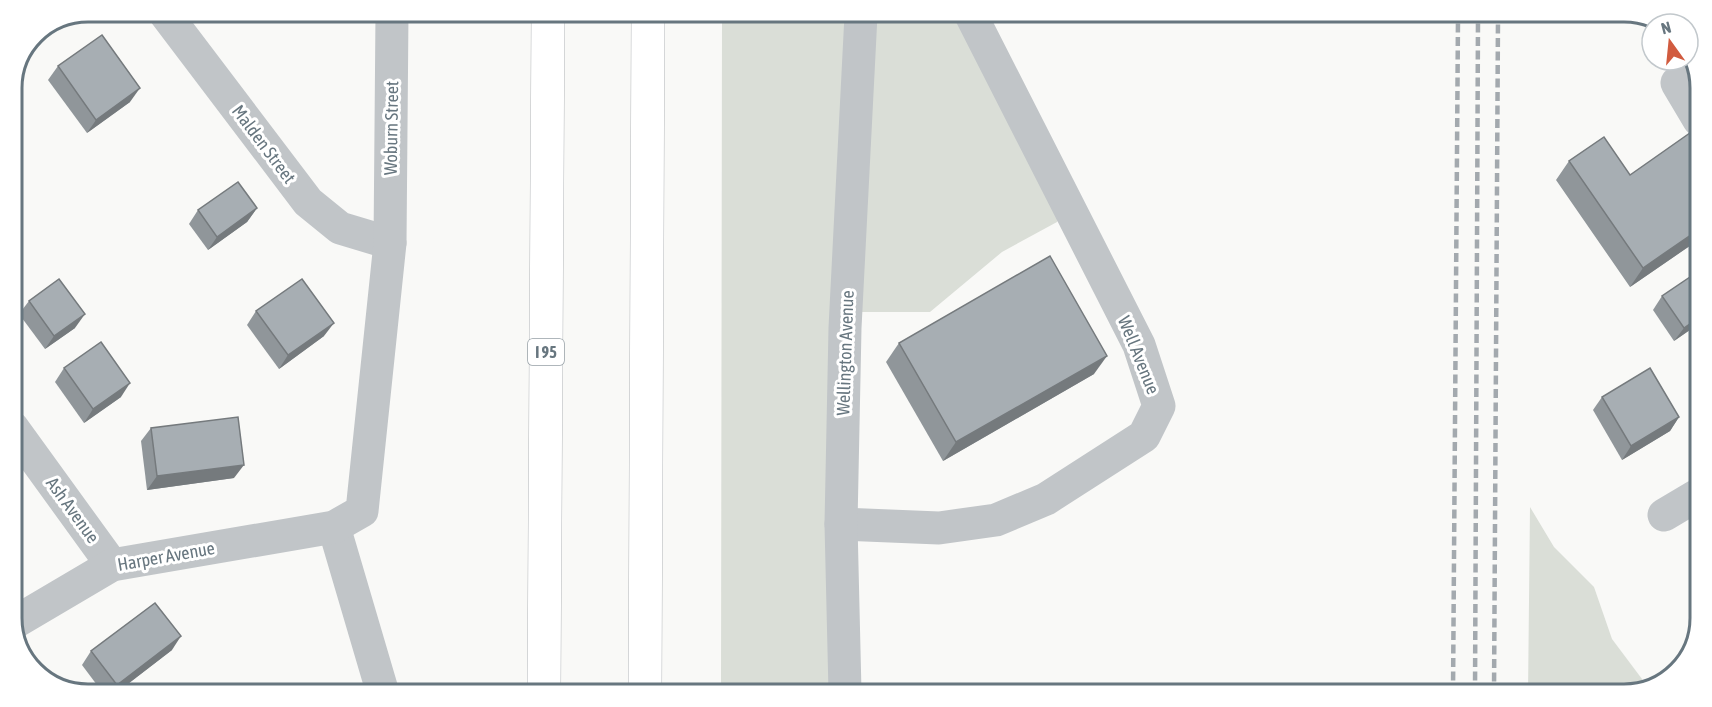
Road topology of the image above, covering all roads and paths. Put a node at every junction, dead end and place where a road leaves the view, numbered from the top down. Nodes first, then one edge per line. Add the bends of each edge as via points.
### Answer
1 (172, 22) edge
2 (392, 22) edge
3 (548, 22) edge
4 (648, 22) edge
5 (861, 22) edge
6 (974, 22) edge
7 (390, 243) junction
8 (23, 442) edge
9 (1690, 500) edge
10 (1664, 515) dead end
11 (841, 524) junction
12 (334, 527) junction
13 (112, 565) junction
14 (23, 618) edge
15 (380, 684) edge
16 (544, 684) edge
17 (645, 684) edge
18 (845, 684) edge

1 - 7 street, Malden Street via 308,202 340,228
2 - 7 street, Woburn Street
3 - 16 highway, I 95
4 - 17 highway
5 - 11 street, Wellington Avenue via 845,328
6 - 11 street, Well Avenue via 1139,345 1159,406 1144,436 1046,499 996,520 939,528
7 - 12 street, Harper Avenue via 362,511
8 - 13 street, Ash Avenue
9 - 10 street
11 - 18 street, Wellington Avenue
12 - 13 street, Harper Avenue
12 - 15 street
13 - 14 street, Harper Avenue

